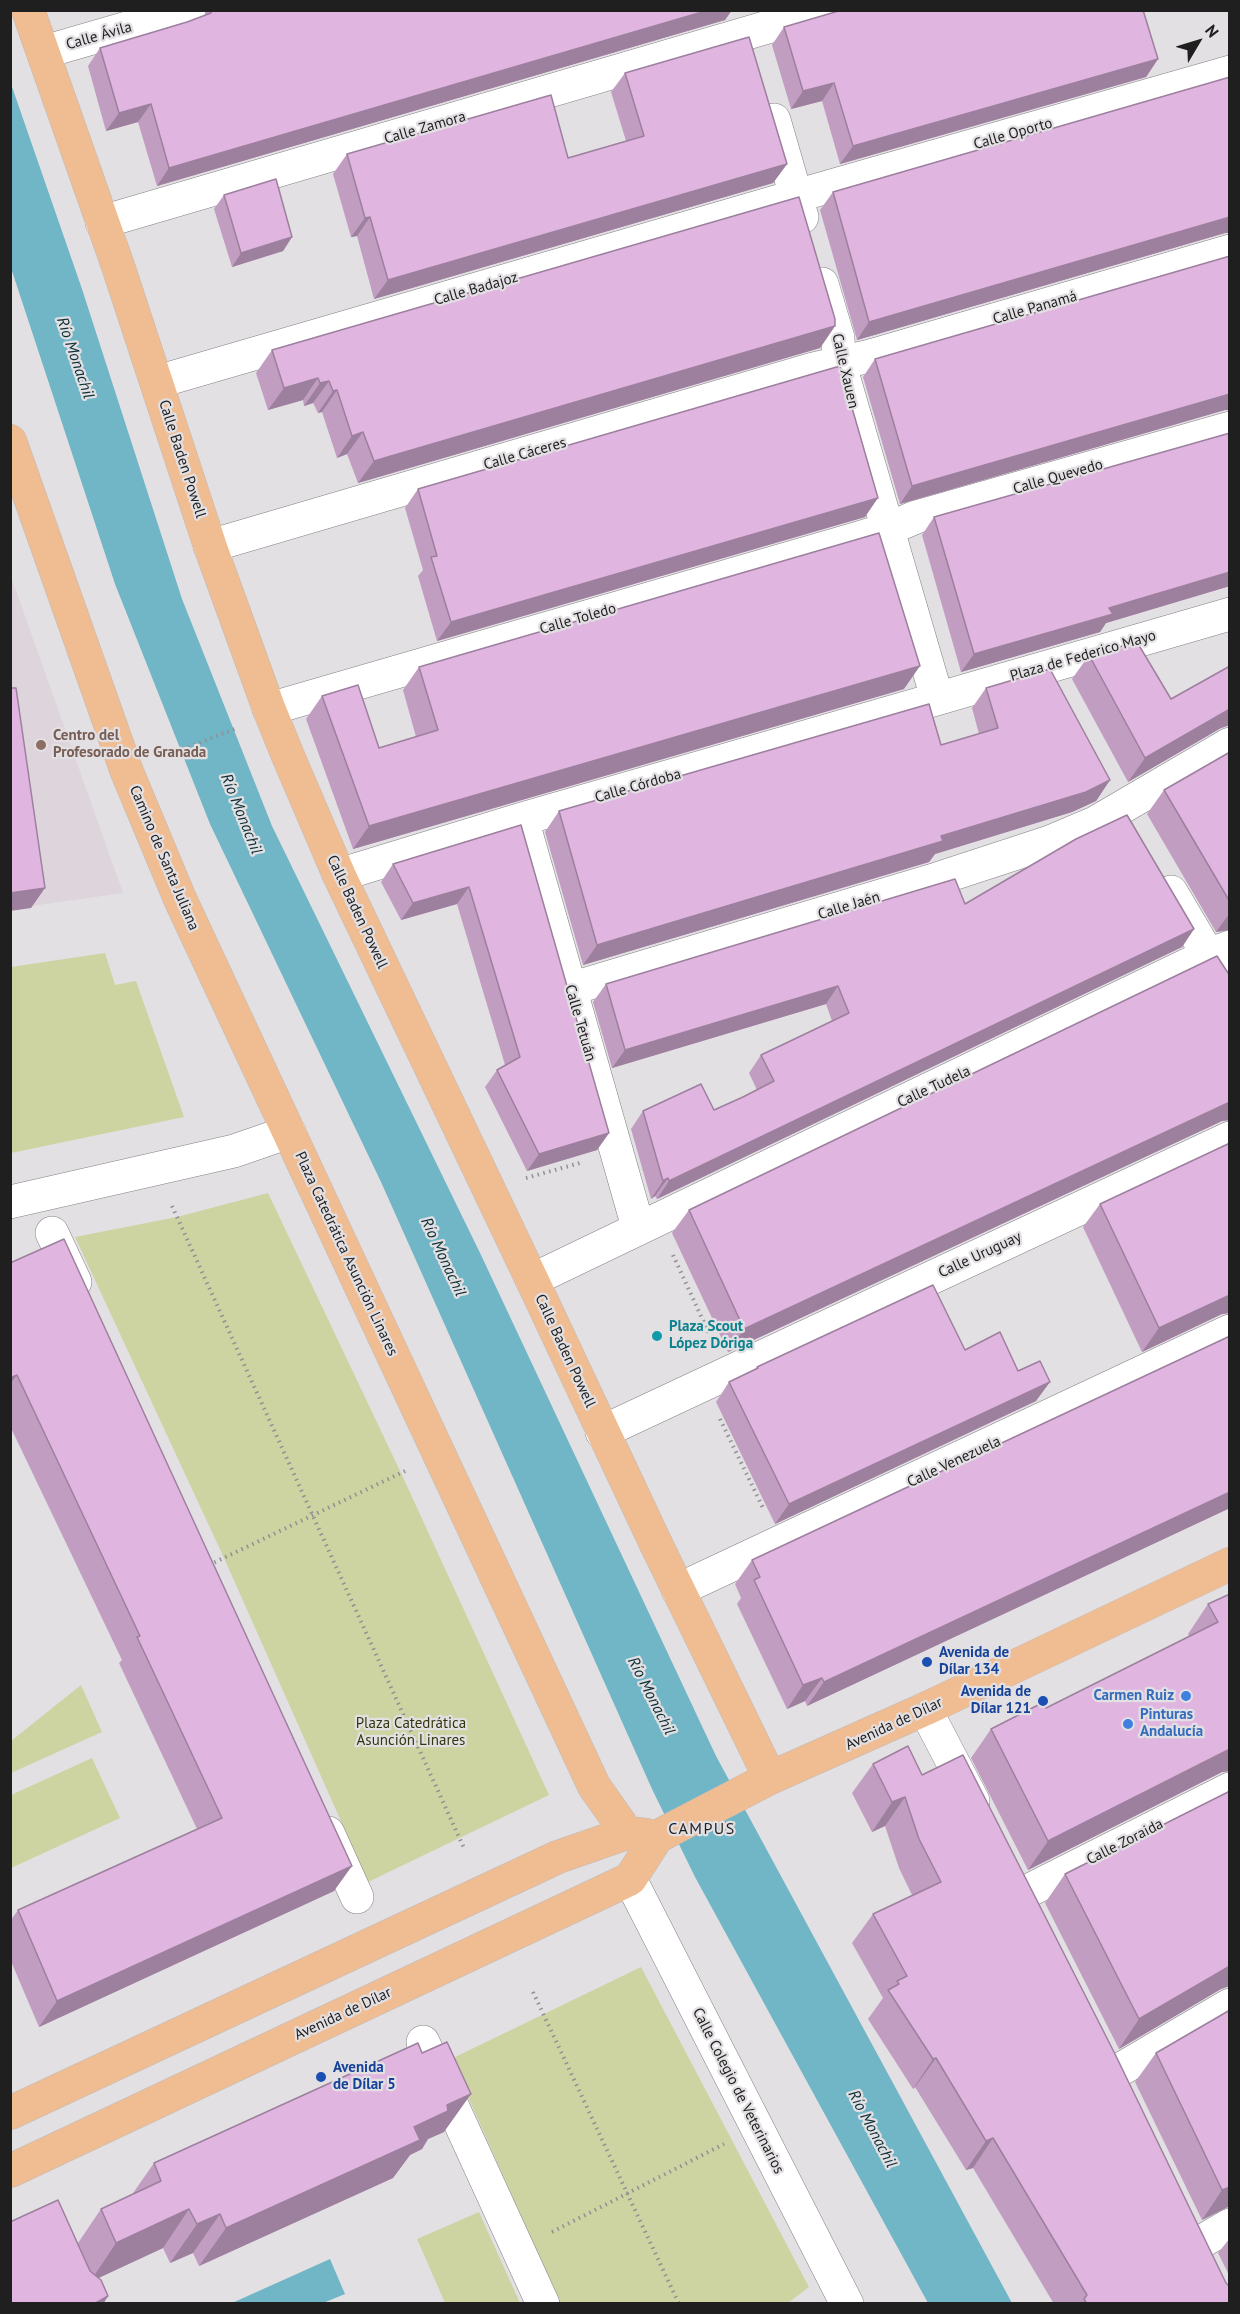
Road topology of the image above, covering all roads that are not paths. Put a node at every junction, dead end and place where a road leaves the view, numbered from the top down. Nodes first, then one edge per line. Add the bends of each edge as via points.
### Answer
1 (28, 10) edge
2 (825, 10) edge
3 (175, 12) edge
4 (745, 22) edge
5 (44, 52) junction
6 (1230, 72) edge
7 (796, 196) junction
8 (102, 222) junction
9 (1230, 251) edge
10 (839, 362) junction
11 (157, 382) junction
12 (1230, 429) edge
13 (10, 441) edge
14 (888, 530) junction
15 (210, 546) junction
16 (1230, 614) edge
17 (1047, 667) junction
18 (937, 698) junction
19 (1062, 699) edge
20 (257, 717) junction
21 (1230, 744) edge
22 (1104, 778) edge
23 (1120, 807) junction
24 (522, 819) junction
25 (1138, 837) edge
26 (1156, 866) edge
27 (339, 875) junction
28 (1219, 951) edge
29 (570, 989) junction
30 (1230, 992) edge
31 (289, 1132) junction
32 (1230, 1138) edge
33 (25, 1199) edge
34 (638, 1227) junction
35 (52, 1233) dead end
36 (532, 1280) junction
37 (87, 1308) edge
38 (1230, 1331) edge
39 (602, 1432) junction
40 (1230, 1564) edge
41 (678, 1590) junction
42 (926, 1709) junction
43 (760, 1784) junction
44 (1230, 1789) edge
45 (314, 1801) edge
46 (988, 1831) edge
47 (651, 1833) junction
48 (630, 1879) junction
49 (357, 1897) dead end
50 (1036, 1926) edge
51 (1230, 2005) edge
52 (423, 2042) dead end
53 (1125, 2104) edge
54 (10, 2113) edge
55 (10, 2171) edge
56 (1178, 2214) edge
57 (1230, 2225) edge
58 (1194, 2246) junction
59 (1208, 2275) edge
60 (543, 2304) edge
61 (847, 2304) edge

1 - 5 main road, Calle Baden Powell
2 - 4 street, Calle Zamora
3 - 5 street, Calle Ávila
4 - 7 street, Calle Xauen
4 - 8 street, Calle Zamora
5 - 8 main road, Calle Baden Powell
6 - 7 street, Calle Oporto
7 - 10 street, Calle Xauen via 838,338
7 - 11 street, Calle Badajoz
8 - 11 main road, Calle Baden Powell
9 - 10 street, Calle Panamá
10 - 14 street, Calle Xauen
10 - 15 street, Calle Cáceres
11 - 15 main road, Calle Baden Powell
12 - 14 street, Calle Quevedo via 916,517
13 - 31 main road, Camino de Santa Juliana via 127,772 180,899
14 - 18 street, Calle Xauen
14 - 20 street, Calle Toledo
15 - 20 main road, Calle Baden Powell
16 - 17 street, Plaza de Federico Mayo
17 - 18 street, Plaza de Federico Mayo
17 - 19 street
18 - 24 street, Calle Córdoba
20 - 27 main road, Calle Baden Powell
21 - 23 street
22 - 23 street
23 - 25 street
23 - 29 street, Calle Jaén via 1050,843
24 - 27 street, Calle Córdoba
24 - 29 street, Calle Tetuán
26 - 28 street
27 - 36 main road, Calle Baden Powell
28 - 30 street
28 - 34 street, Calle Tudela
29 - 34 street, Calle Tetuán
31 - 33 street via 234,1151
31 - 47 main road, Plaza Catedrática Asunción Linares via 594,1786
32 - 39 street, Calle Uruguay
34 - 36 street
35 - 37 street
36 - 39 main road, Calle Baden Powell
38 - 41 street, Calle Venezuela
39 - 41 main road, Calle Baden Powell
40 - 42 main road, Avenida de Dílar
41 - 43 main road, Calle Baden Powell
42 - 43 main road, Avenida de Dílar
42 - 46 street
43 - 47 main road, Avenida de Dílar
44 - 50 street, Calle Zoraida via 1014,1884
45 - 49 street
47 - 48 main road
47 - 54 main road, Avenida de Dílar via 558,1857
48 - 55 main road, Avenida de Dílar
48 - 61 street, Calle Colegio de Veterinarios
51 - 53 street via 1106,2064
52 - 60 street
56 - 58 street
57 - 58 street
58 - 59 street

